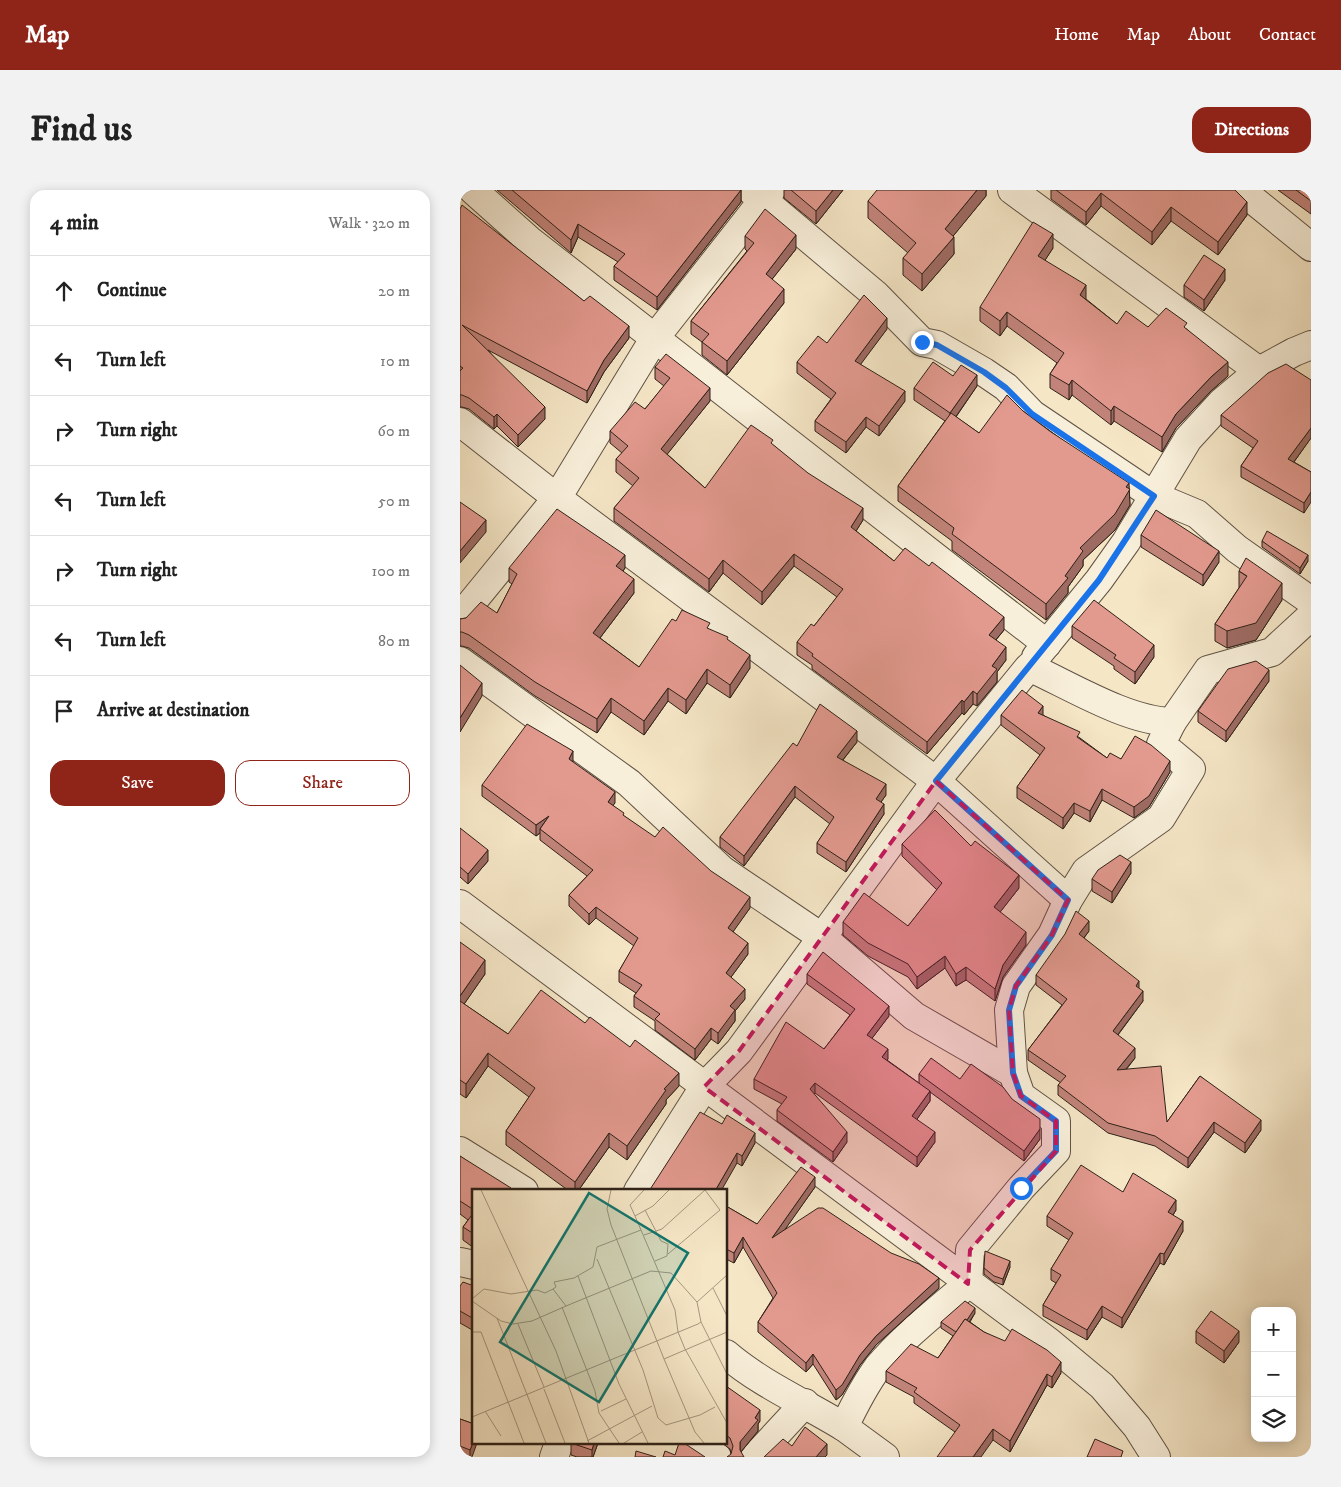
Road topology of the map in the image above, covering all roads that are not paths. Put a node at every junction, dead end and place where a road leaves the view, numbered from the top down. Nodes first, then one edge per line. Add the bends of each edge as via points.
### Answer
1 (473, 190) edge
2 (1012, 190) edge
3 (1241, 190) edge
4 (762, 193) edge
5 (1311, 247) edge
6 (654, 339) junction
7 (1311, 345) edge
8 (1259, 371) junction
9 (460, 422) edge
10 (1154, 496) junction
11 (557, 498) junction
12 (1311, 601) edge
13 (1311, 616) edge
14 (460, 617) edge
15 (1047, 644) junction
16 (460, 661) edge
17 (1030, 666) junction
18 (1172, 722) junction
19 (936, 781) junction
20 (1068, 900) junction
21 (460, 904) edge
22 (823, 938) junction
23 (1013, 1073) junction
24 (704, 1087) junction
25 (460, 1151) edge
26 (521, 1189) edge
27 (639, 1189) edge
28 (968, 1284) junction
29 (728, 1356) edge
30 (805, 1403) junction
31 (844, 1427) junction
32 (559, 1444) edge
33 (695, 1444) edge
34 (554, 1457) edge
35 (717, 1457) edge
36 (755, 1457) edge
37 (885, 1457) edge
38 (1156, 1457) edge

1 - 6 street via 529,240
2 - 8 street
3 - 5 street
4 - 6 street
4 - 10 street via 876,294 922,342 937,345 984,372 1032,414
6 - 11 street
6 - 15 street via 768,424
7 - 8 street
8 - 10 street via 1222,402 1188,440
9 - 11 street
10 - 12 street via 1197,514 1237,549
10 - 15 street via 1099,580
11 - 14 street
11 - 19 street
13 - 18 street via 1272,652 1208,670
15 - 17 street
16 - 22 street via 629,783 722,870
17 - 18 street via 1135,716 1154,722
17 - 19 street
18 - 20 street via 1161,744 1191,769 1161,818 1086,871
19 - 20 street
19 - 22 street
20 - 23 street via 1052,935 1016,986 1009,1010
21 - 24 street
22 - 23 street via 914,1016
22 - 24 street via 739,1051
23 - 28 street via 1021,1096 1056,1121 1056,1151 970,1250
24 - 27 street
24 - 28 street
25 - 26 street
28 - 31 street via 879,1366 860,1394
28 - 38 street via 1049,1342 1102,1386 1137,1427
29 - 30 street via 748,1373
30 - 31 street
30 - 36 street
31 - 37 street
32 - 34 street
33 - 35 street

